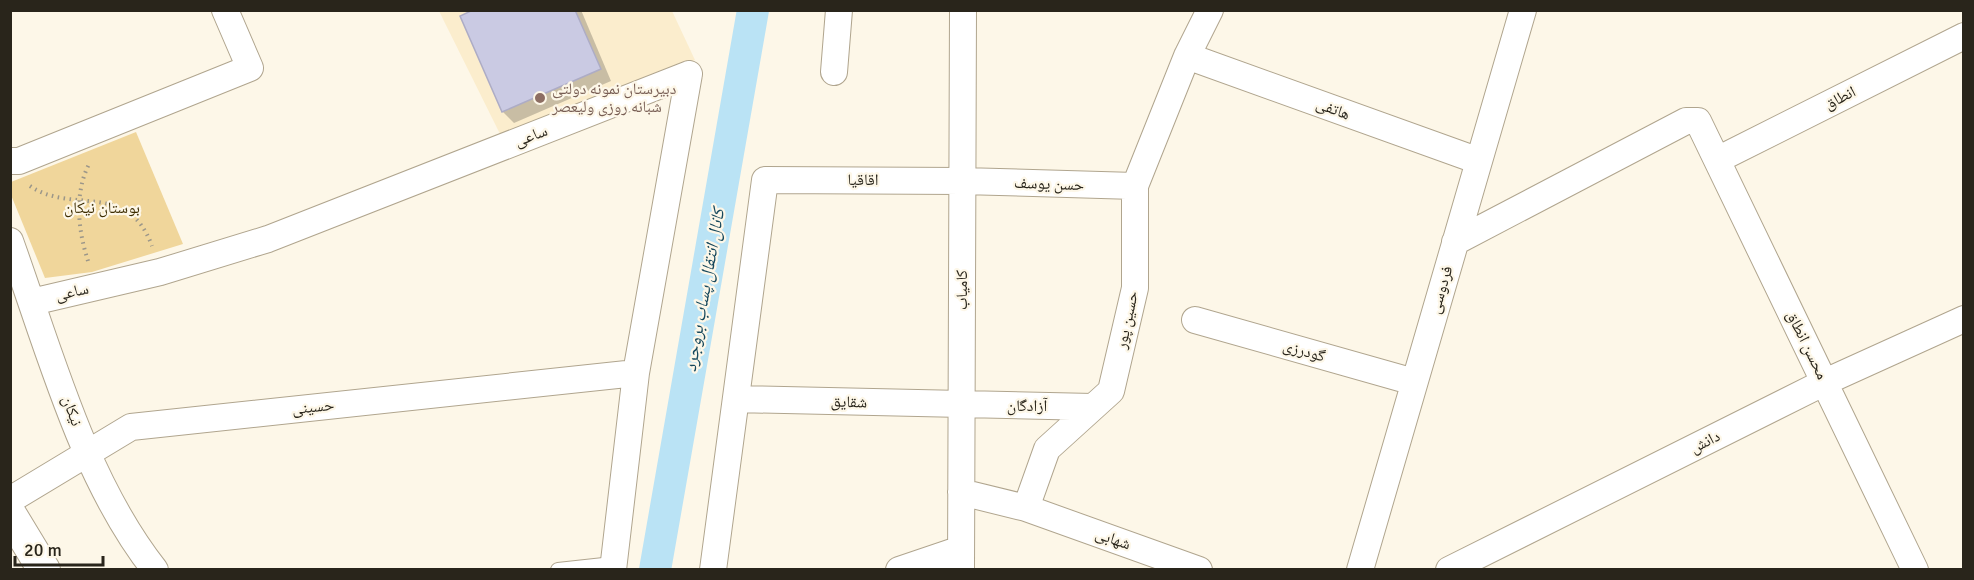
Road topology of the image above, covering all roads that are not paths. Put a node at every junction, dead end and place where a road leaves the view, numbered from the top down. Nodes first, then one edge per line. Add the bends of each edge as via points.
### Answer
1 (225, 10) edge
2 (839, 10) edge
3 (963, 10) edge
4 (1210, 10) edge
5 (1523, 10) edge
6 (1964, 36) edge
7 (1187, 56) junction
8 (834, 72) dead end
9 (16, 160) edge
10 (1717, 160) junction
11 (1479, 161) junction
12 (962, 181) junction
13 (1135, 186) junction
14 (10, 241) edge
15 (1455, 242) junction
16 (33, 302) junction
17 (1964, 319) edge
18 (1195, 321) dead end
19 (636, 373) junction
20 (1414, 382) junction
21 (1825, 382) junction
22 (736, 399) junction
23 (961, 406) junction
24 (1093, 407) junction
25 (87, 453) junction
26 (961, 492) junction
27 (10, 500) edge
28 (1026, 508) junction
29 (10, 514) edge
30 (961, 559) edge
31 (613, 567) edge
32 (44, 570) edge
33 (155, 570) edge
34 (558, 570) edge
35 (713, 570) edge
36 (898, 570) edge
37 (1199, 570) edge
38 (1360, 570) edge
39 (1449, 570) edge
40 (1915, 570) edge

1 - 9 street via 250,68
2 - 8 street
3 - 12 street, کامیاب
4 - 7 street, حسین پور
5 - 11 street, فردوسی
6 - 10 street, انطاق
7 - 11 street, هاتفی
7 - 13 street, حسین پور
10 - 15 street, محسن انطاق via 1698,121 1686,121
10 - 21 street, محسن انطاق
11 - 15 street, فردوسی
12 - 13 street, حسن یوسف
12 - 22 street, اقاقیا via 765,180
12 - 23 street, کامیاب
13 - 24 street, حسین پور via 1135,288 1111,391
14 - 16 street, نیکان
15 - 20 street, فردوسی
16 - 19 street, ساعی via 160,272 268,239 689,74
16 - 25 street, نیکان
17 - 21 street, دانش
18 - 20 street, گودرزی
19 - 25 street, حسینی via 131,427
19 - 31 street, ساعی
20 - 38 street, فردوسی
21 - 39 street, دانش
21 - 40 street, محسن انطاق
22 - 23 street, شقایق
22 - 35 street
23 - 24 street, آزادگان
23 - 26 street, کامیاب
24 - 28 street, حسین پور via 1047,449
25 - 27 street, حسینی
25 - 33 street, نیکان
26 - 28 street
26 - 30 street, کامیاب
28 - 37 street, شهابی
29 - 32 street
30 - 36 street
31 - 34 lane

